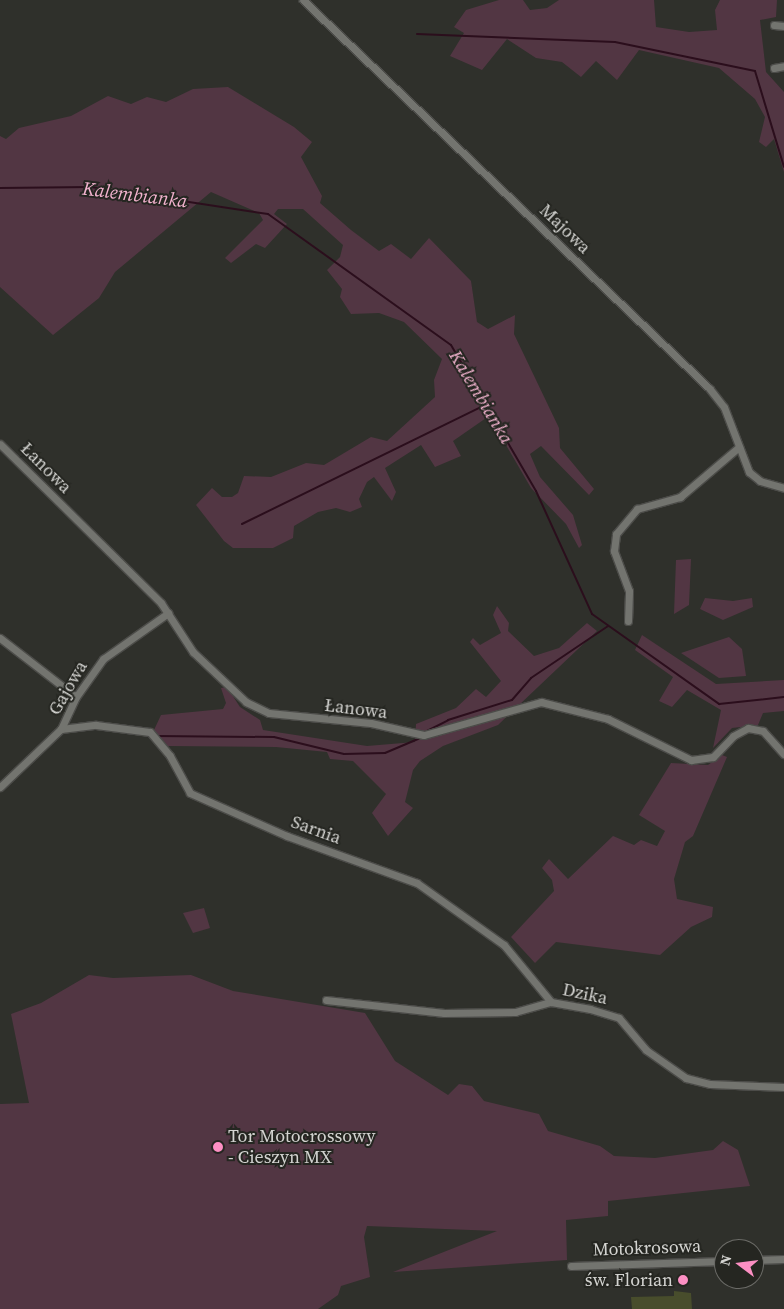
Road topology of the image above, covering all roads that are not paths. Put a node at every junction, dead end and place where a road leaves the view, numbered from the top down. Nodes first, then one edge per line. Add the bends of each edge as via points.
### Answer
1 (303, 0) edge
2 (774, 25) dead end
3 (784, 26) edge
4 (784, 66) edge
5 (774, 68) dead end
6 (0, 444) edge
7 (739, 447) junction
8 (784, 488) edge
9 (168, 613) junction
10 (628, 621) dead end
11 (0, 638) edge
12 (76, 697) junction
13 (61, 729) junction
14 (784, 754) edge
15 (0, 787) edge
16 (326, 1000) dead end
17 (551, 1002) junction
18 (784, 1087) edge
19 (784, 1259) edge
20 (764, 1260) edge
21 (714, 1261) edge
22 (570, 1266) dead end

1 - 7 street, Majowa via 709,388 724,407
2 - 3 street
4 - 5 street
6 - 9 street, Łanowa
7 - 8 street, Majowa via 754,478
7 - 10 street via 680,497 637,509 616,534 614,551 628,591
9 - 12 street, Gajowa via 103,659
9 - 14 street, Łanowa via 199,658 246,702 269,713 371,723 424,735 541,702 608,719 691,760 712,757 733,736 748,728 763,731
11 - 12 street
12 - 13 street, Gajowa
13 - 15 street, Gajowa
13 - 17 street, Sarnia via 96,725 150,732 170,756 190,793 287,836 417,883 504,945
16 - 17 street, Dzika via 429,1012 491,1014 539,1007
17 - 18 street, Dzika via 619,1018 646,1050 696,1082
19 - 20 street
21 - 22 street, Motokrosowa

